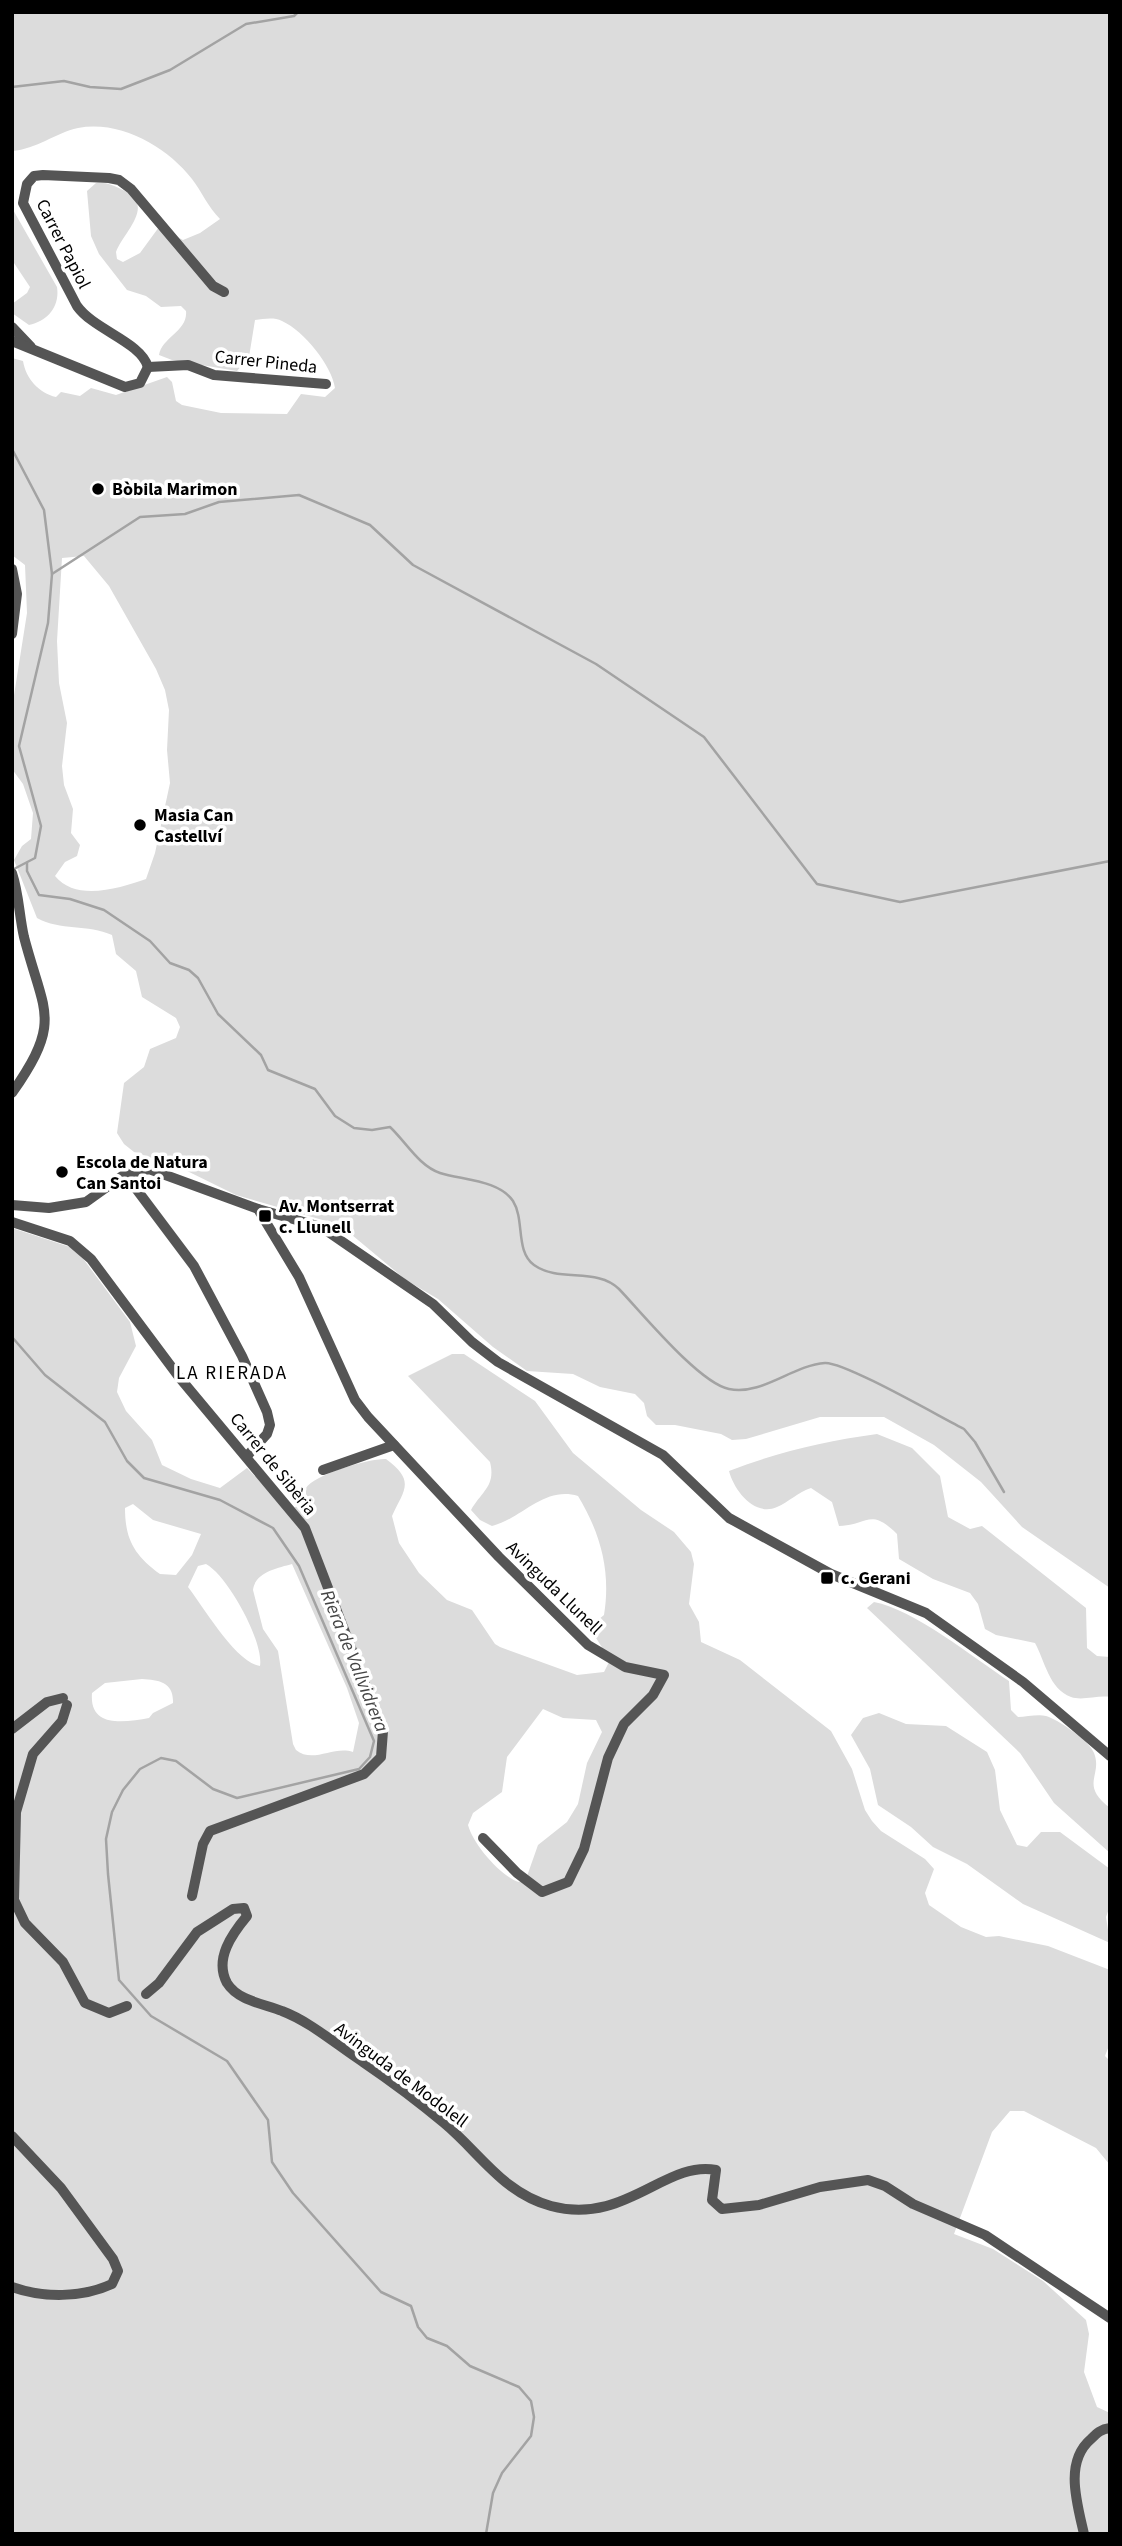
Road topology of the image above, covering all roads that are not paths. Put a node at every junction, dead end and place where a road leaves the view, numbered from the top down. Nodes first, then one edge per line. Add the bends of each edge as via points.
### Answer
1 (224, 292) dead end
2 (12, 327) edge
3 (12, 341) edge
4 (31, 347) junction
5 (148, 367) junction
6 (326, 384) dead end
7 (12, 569) edge
8 (12, 634) edge
9 (13, 877) edge
10 (12, 1093) edge
11 (125, 1174) junction
12 (12, 1205) edge
13 (258, 1209) junction
14 (12, 1222) edge
15 (394, 1445) junction
16 (247, 1456) junction
17 (323, 1469) dead end
18 (12, 1729) edge
19 (1110, 1756) edge
20 (483, 1838) dead end
21 (192, 1896) dead end
22 (146, 1994) dead end
23 (127, 2006) dead end
24 (12, 2136) edge
25 (12, 2287) edge
26 (1110, 2318) edge
27 (1110, 2428) edge
28 (1084, 2534) edge

1 - 5 street, Carrer Papiol via 213,286 119,180 43,175 30,180 23,203 77,306 90,321 139,352
2 - 4 street
3 - 4 street
4 - 5 street via 125,387 140,383
5 - 6 street, Carrer Pineda via 188,365 214,375
7 - 8 street via 17,594
9 - 10 street via 47,1021 41,1047
11 - 12 street via 86,1202 49,1208
11 - 13 street via 155,1170
11 - 16 street via 194,1266 262,1401 270,1425
13 - 15 street, Avinguda Llunell via 299,1277 355,1400
13 - 19 street via 295,1217 342,1239 433,1304 498,1362 663,1455 729,1518 831,1574 926,1613 1023,1682
14 - 16 street, Carrer de Sibèria via 70,1241 88,1256 179,1377
15 - 17 street
15 - 20 street, Avinguda Llunell via 588,1645 625,1667 664,1675 618,1735 584,1849 568,1882 542,1892
16 - 21 street, Carrer de Sibèria via 309,1535 381,1723 384,1746 378,1762 364,1774 210,1831 202,1844
18 - 23 street via 47,1702 65,1701 62,1721 36,1749 29,1765 15,1824 14,1900 25,1923 63,1962 85,2003 109,2013
22 - 26 street, Avinguda de Modolell via 197,1932 233,1909 244,1908 247,1916 224,1953 228,1985 252,2002 295,2018 371,2068 444,2123 514,2191 551,2206 595,2211 701,2167 716,2170 712,2200 722,2209 868,2180 985,2235
24 - 25 street via 61,2189 118,2271 112,2284 83,2295 34,2294
27 - 28 street via 1102,2429 1083,2446 1075,2461 1074,2482

